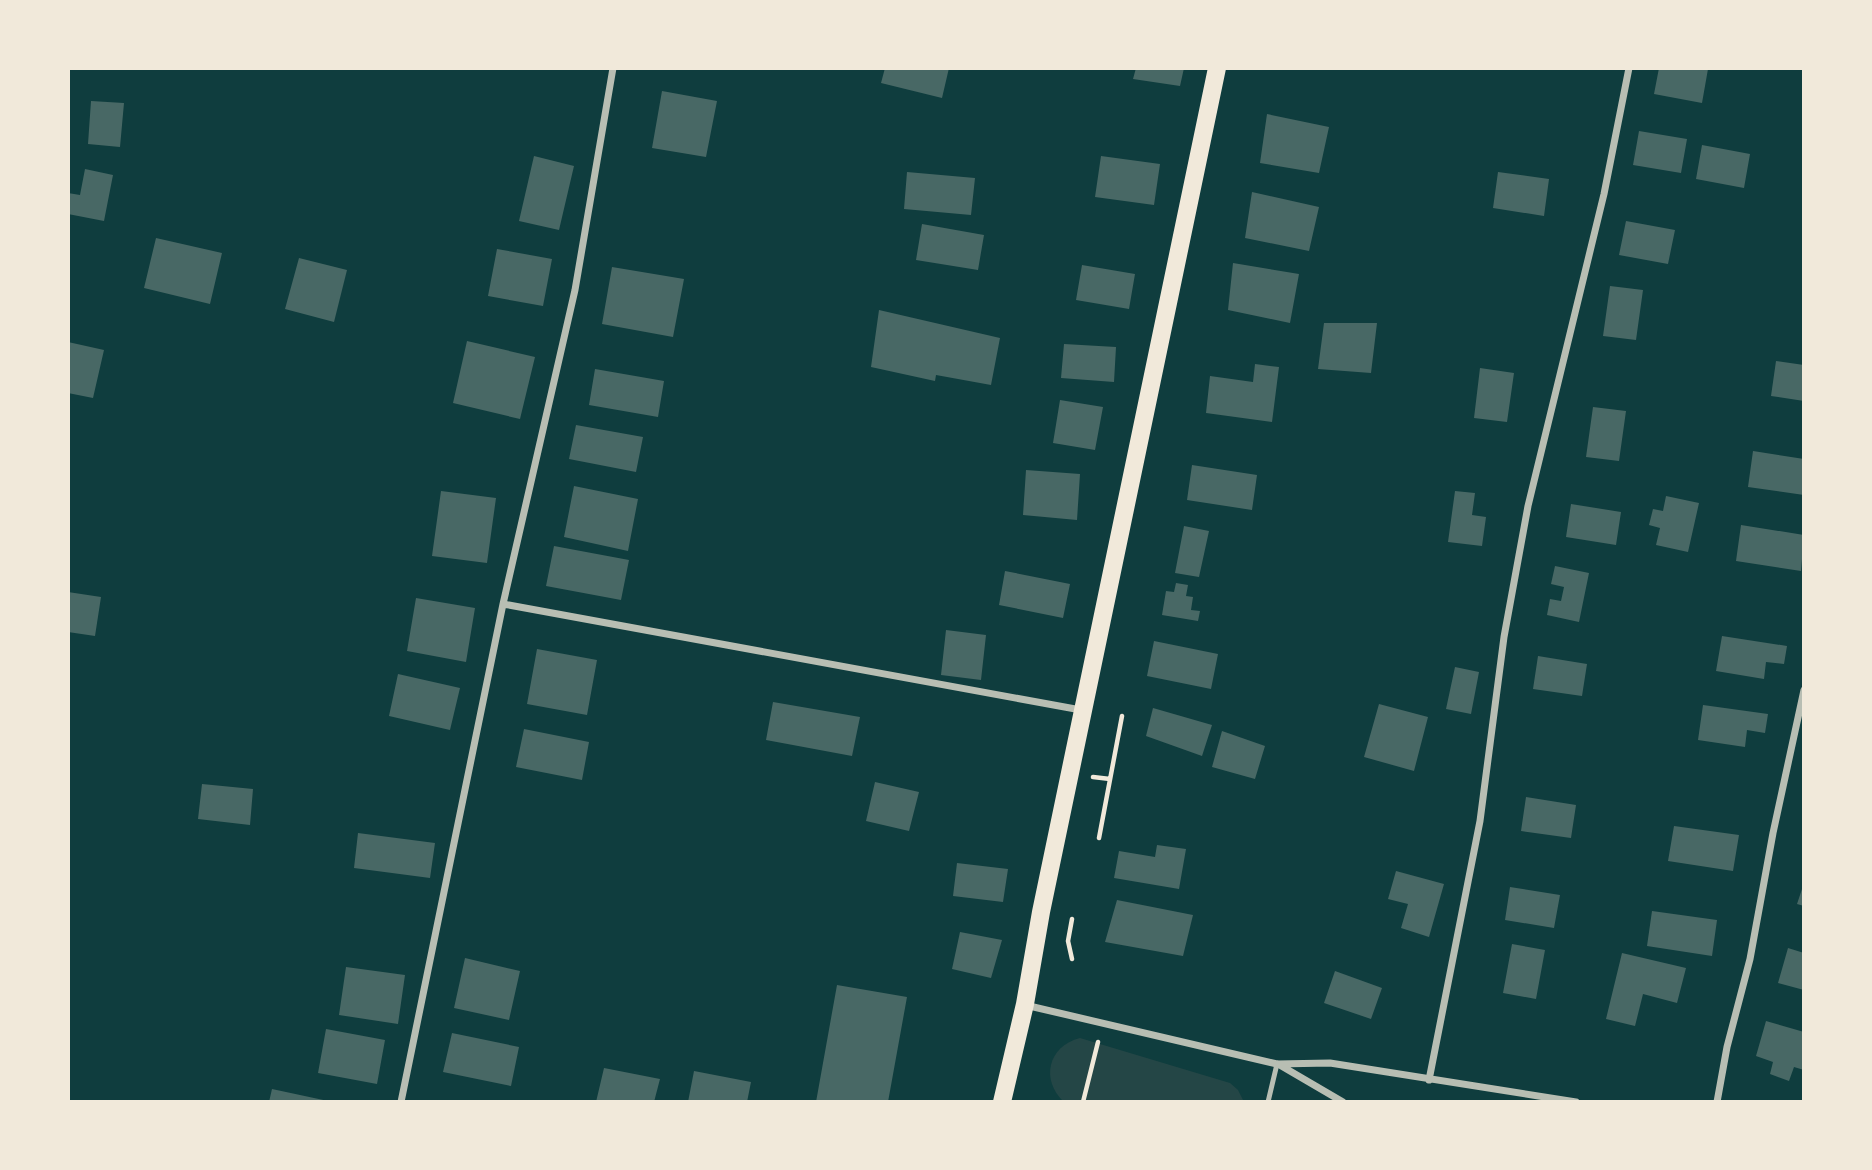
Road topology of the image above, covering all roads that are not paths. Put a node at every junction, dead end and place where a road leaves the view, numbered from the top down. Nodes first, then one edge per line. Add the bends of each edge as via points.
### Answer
1 (613, 68) edge
2 (1217, 68) edge
3 (1629, 68) edge
4 (503, 604) junction
5 (1804, 690) edge
6 (1085, 711) junction
7 (1025, 1004) junction
8 (1277, 1064) junction
9 (1429, 1080) junction
10 (401, 1102) edge
11 (1002, 1102) edge
12 (1268, 1102) edge
13 (1343, 1102) edge
14 (1576, 1102) edge
15 (1717, 1102) edge

1 - 4 street via 575,290
2 - 6 main road
3 - 9 street via 1604,194 1528,506 1504,637 1480,821
4 - 6 street
4 - 10 street
5 - 15 street
6 - 7 main road
7 - 8 street
7 - 11 main road
8 - 9 street via 1330,1063
8 - 12 lane
8 - 13 street
9 - 14 street

